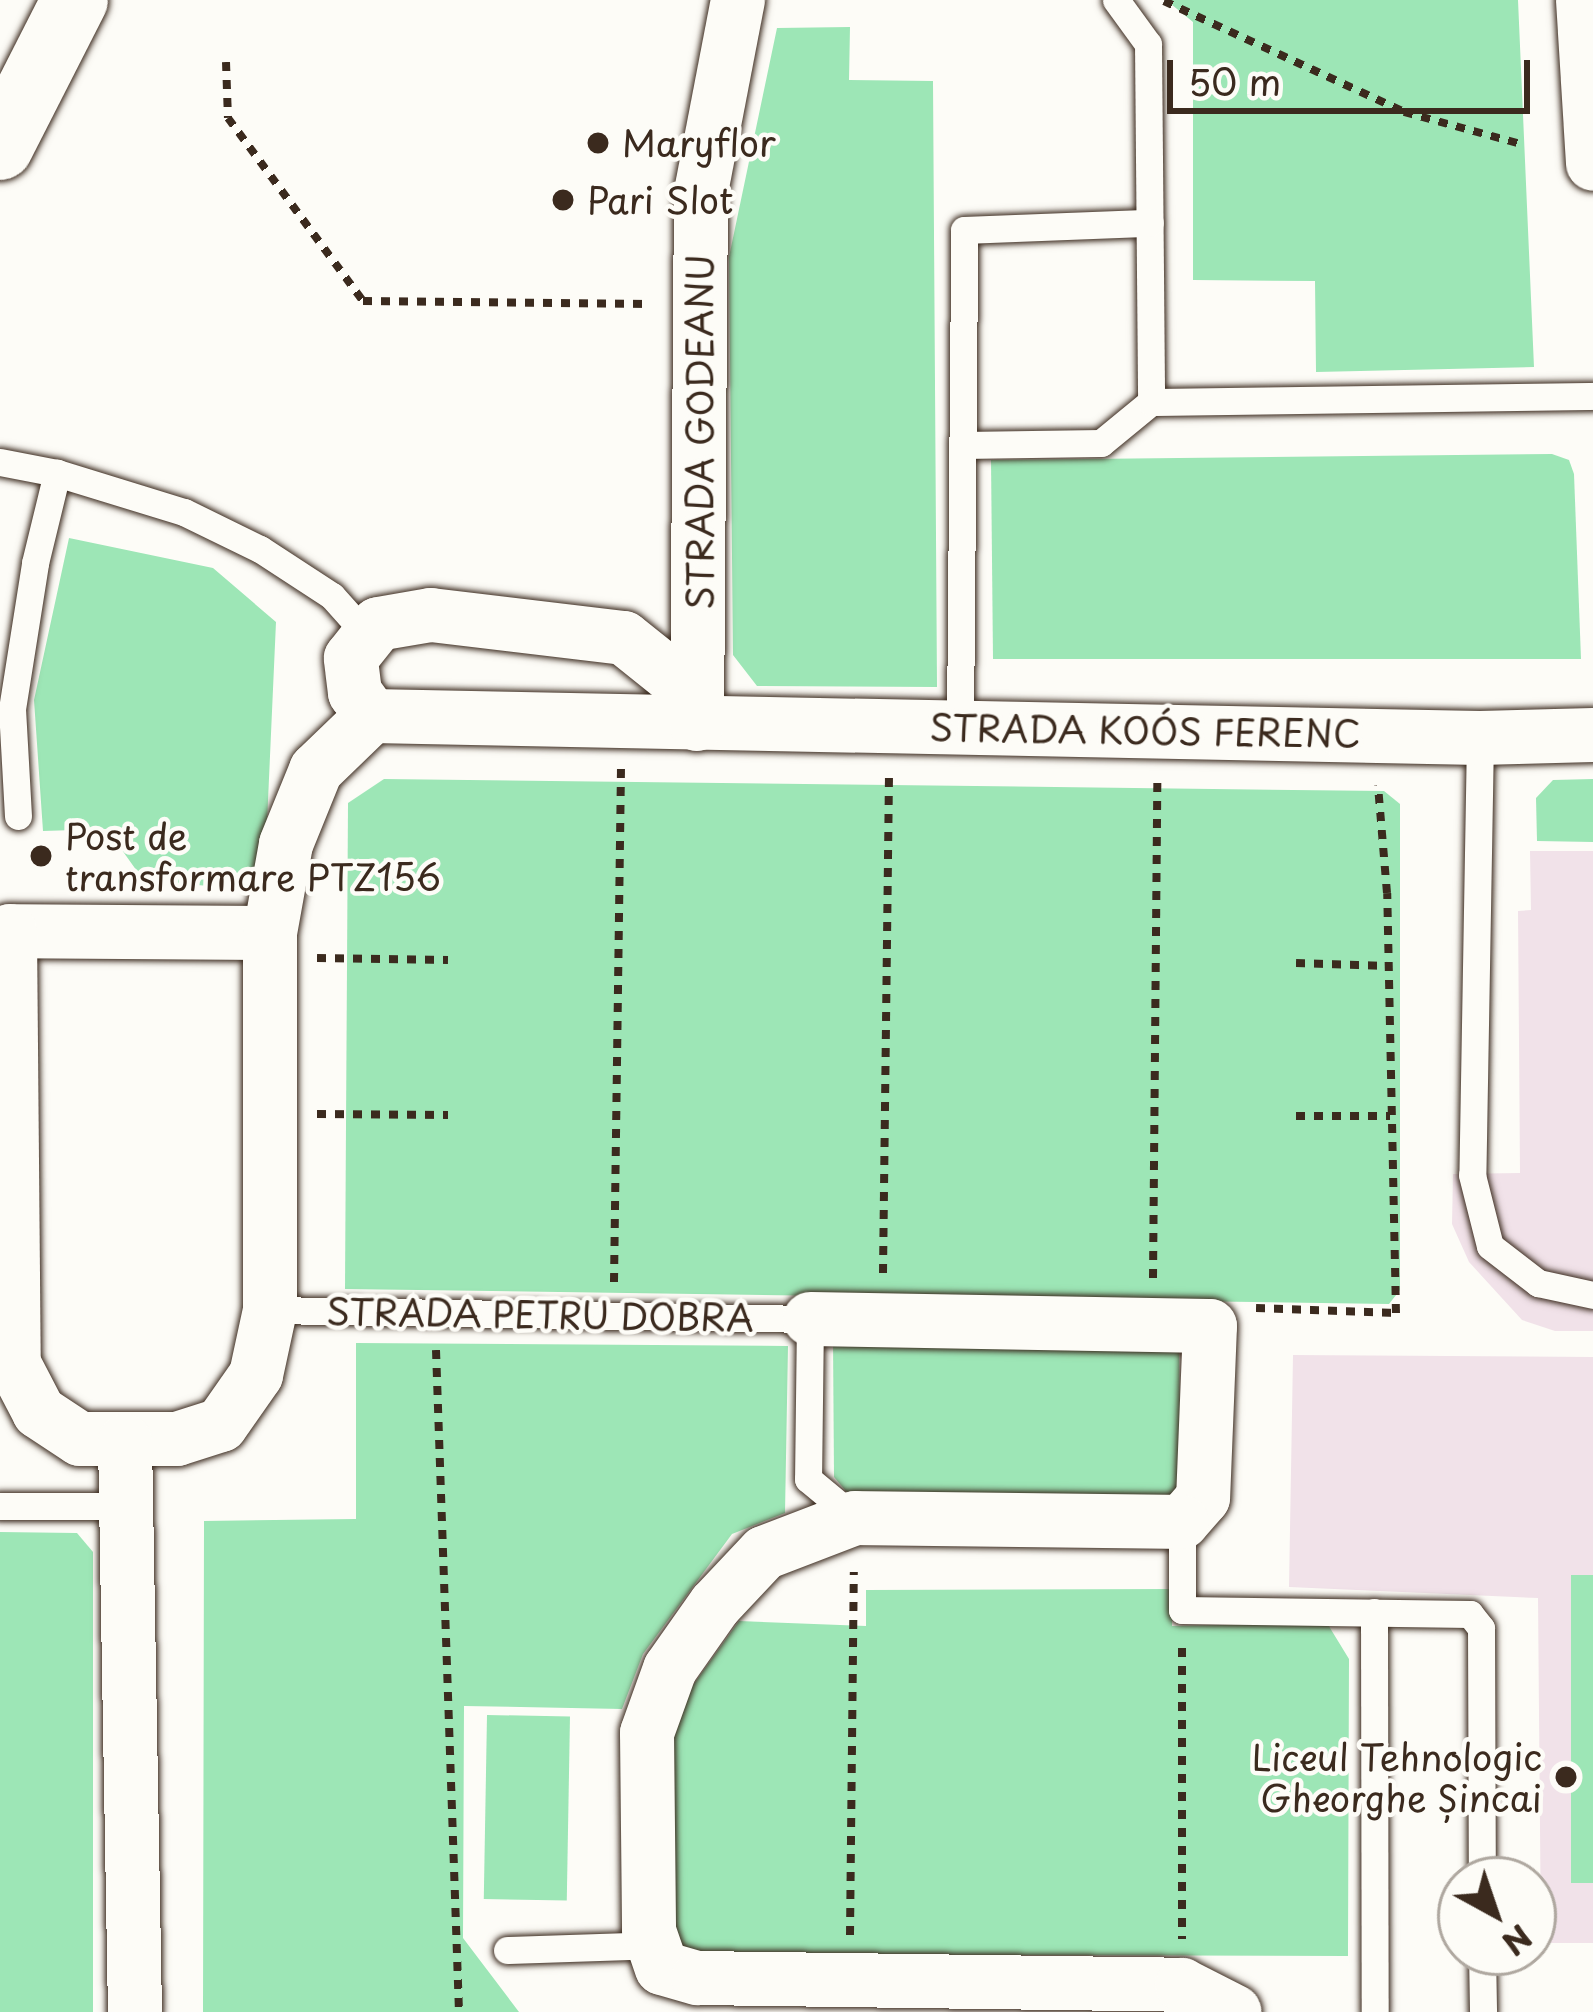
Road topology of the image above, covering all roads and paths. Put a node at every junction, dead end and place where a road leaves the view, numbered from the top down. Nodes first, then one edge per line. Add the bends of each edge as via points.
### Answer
1 (74, 0) edge
2 (738, 0) edge
3 (1116, 0) edge
4 (1163, 0) edge
5 (1583, 0) edge
6 (226, 62) dead end
7 (1525, 145) dead end
8 (0, 147) edge
9 (1593, 164) edge
10 (1150, 223) junction
11 (653, 304) dead end
12 (1593, 396) edge
13 (1150, 402) junction
14 (962, 445) junction
15 (0, 462) edge
16 (57, 472) junction
17 (366, 634) junction
18 (6, 708) edge
19 (372, 716) junction
20 (697, 724) junction
21 (960, 724) junction
22 (1593, 735) edge
23 (1480, 738) junction
24 (621, 756) dead end
25 (889, 759) dead end
26 (1363, 771) dead end
27 (1157, 781) dead end
28 (18, 816) dead end
29 (271, 933) junction
30 (317, 958) dead end
31 (448, 960) dead end
32 (1296, 963) dead end
33 (1388, 966) junction
34 (316, 1114) dead end
35 (448, 1114) dead end
36 (1296, 1116) dead end
37 (1391, 1116) junction
38 (1593, 1295) edge
39 (1241, 1308) dead end
40 (270, 1310) junction
41 (435, 1312) junction
42 (613, 1315) junction
43 (810, 1318) junction
44 (883, 1320) junction
45 (1153, 1325) junction
46 (125, 1441) junction
47 (126, 1505) junction
48 (0, 1506) edge
49 (1182, 1522) junction
50 (854, 1541) junction
51 (1182, 1610) junction
52 (1374, 1612) junction
53 (1482, 1856) edge
54 (654, 1945) junction
55 (507, 1950) dead end
56 (850, 1954) dead end
57 (1182, 1957) dead end
58 (1482, 1976) edge
59 (698, 1995) edge
60 (135, 2012) edge
61 (459, 2012) edge
62 (1235, 2012) edge
63 (1375, 2012) edge
64 (1483, 2012) edge

1 - 8 main road
2 - 20 street, STRADA GODEANU via 701,192
3 - 10 lane via 1148,44
4 - 7 path via 1404,112
5 - 9 street
6 - 11 path via 228,118 363,301
10 - 13 lane
10 - 14 lane via 964,230
12 - 13 lane
13 - 14 lane via 1101,443
14 - 21 lane
15 - 16 lane
16 - 17 lane via 184,512 260,549 332,596
16 - 18 lane
17 - 19 street via 350,658 355,693
17 - 20 street via 378,624 431,615 624,638 674,678
18 - 28 lane
19 - 20 street, STRADA KOÓS FERENC
19 - 29 street, STRADA PETRU DOBRA via 316,770 286,844
20 - 21 street, STRADA KOÓS FERENC
21 - 23 street, STRADA KOÓS FERENC
22 - 23 street, STRADA KOÓS FERENC
23 - 38 lane via 1472,1175 1490,1246 1538,1283
24 - 42 path
25 - 44 path
26 - 33 path via 1378,786
27 - 45 path
29 - 40 street, STRADA PETRU DOBRA
29 - 46 street, STRADA PETRU DOBRA via 10,931 14,1364 39,1412 80,1439
30 - 31 path
32 - 33 path
33 - 37 path
34 - 35 path
36 - 37 path
37 - 39 path via 1396,1313
40 - 41 lane, STRADA PETRU DOBRA
40 - 46 street, STRADA PETRU DOBRA via 256,1376 221,1425
41 - 42 lane, STRADA PETRU DOBRA
41 - 61 path
42 - 43 lane, STRADA PETRU DOBRA
43 - 44 street, STRADA PETRU DOBRA
43 - 50 lane, STRADA PETRU DOBRA via 808,1479
44 - 45 street, STRADA PETRU DOBRA
45 - 49 street, STRADA PETRU DOBRA via 1210,1326 1203,1498
46 - 47 street
47 - 48 lane
47 - 60 street
49 - 50 street
49 - 51 lane, STRADA PETRU DOBRA
50 - 54 street via 764,1553 670,1669 646,1733
50 - 56 path
51 - 52 lane
51 - 57 path
52 - 53 lane via 1470,1614 1481,1628
52 - 63 lane
54 - 55 lane
54 - 59 street via 662,1968
58 - 64 lane
59 - 62 street via 1182,1985

